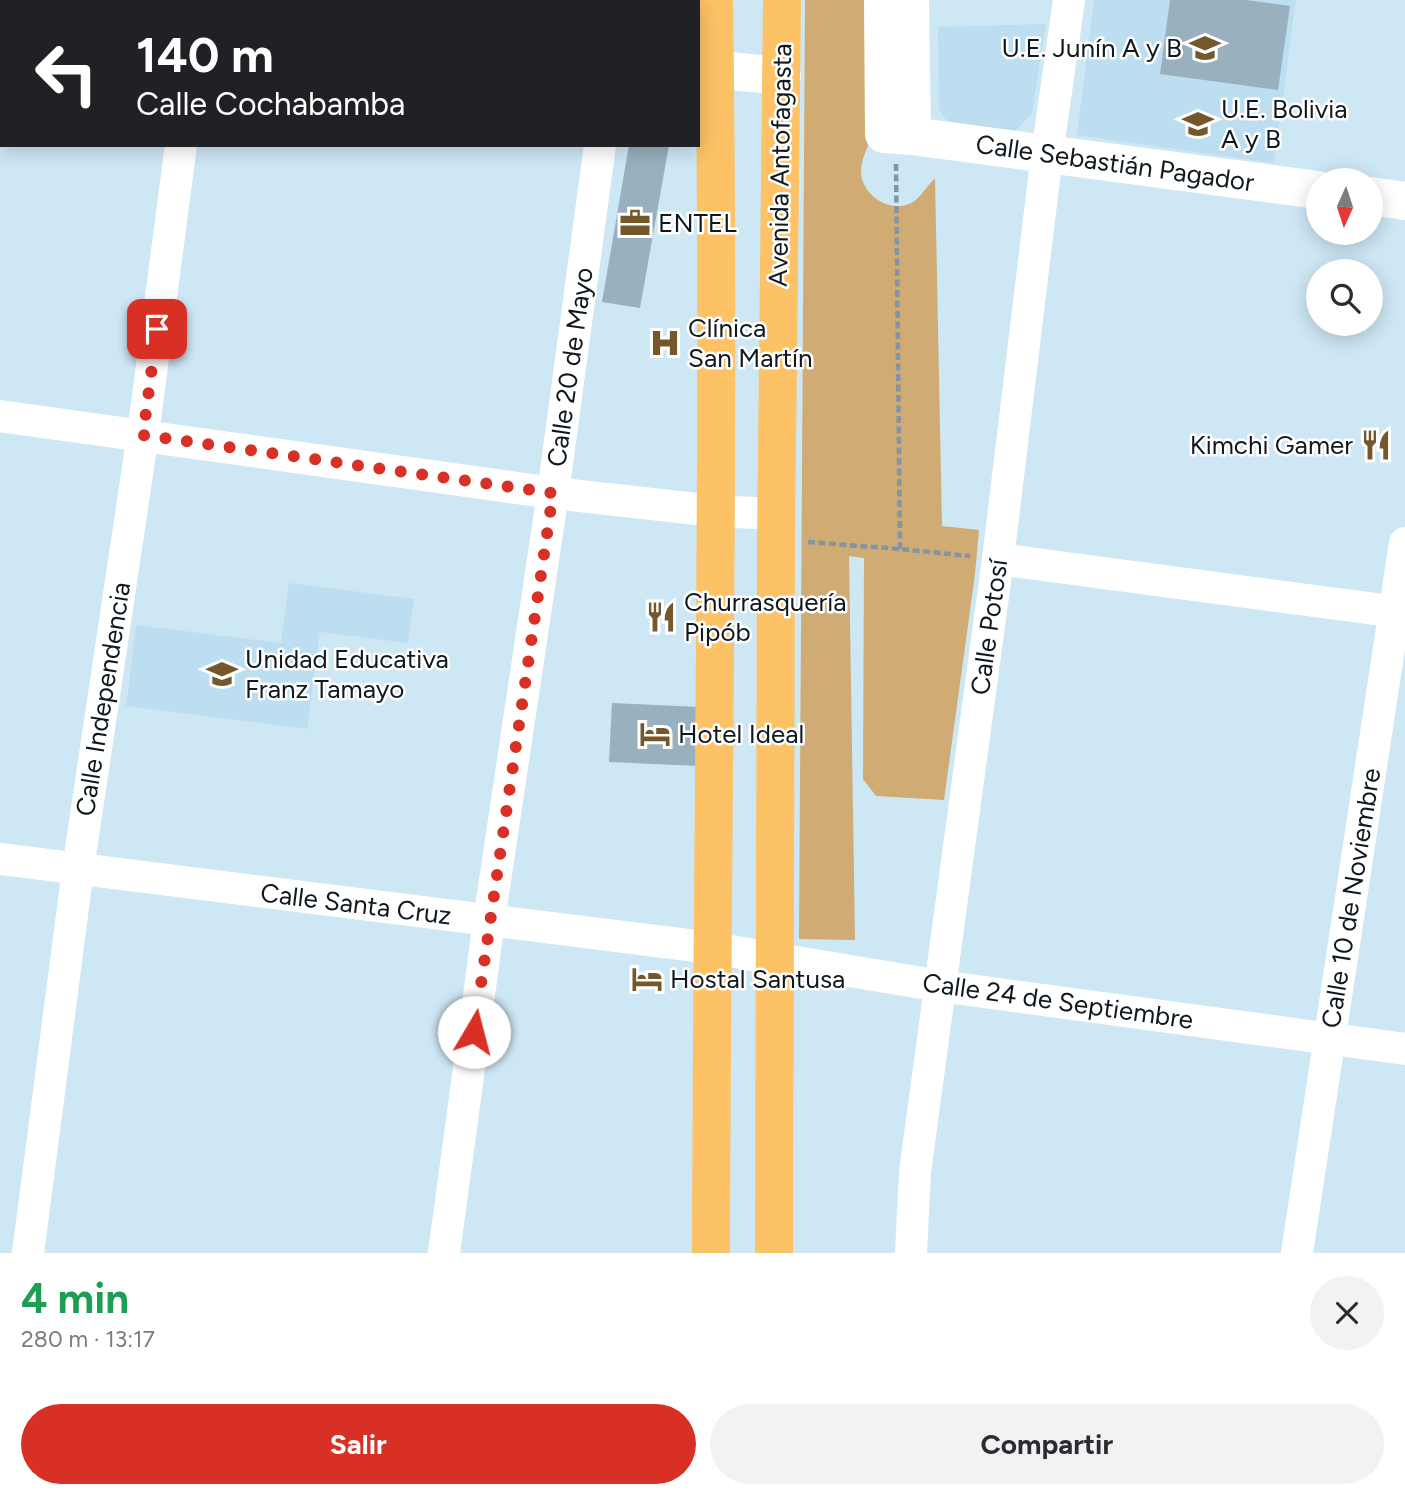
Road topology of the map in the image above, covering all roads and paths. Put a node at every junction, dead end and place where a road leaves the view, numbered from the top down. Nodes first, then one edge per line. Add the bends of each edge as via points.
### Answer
1 (714, 0) edge
2 (782, 0) edge
3 (883, 0) edge
4 (910, 0) edge
5 (1069, 0) edge
6 (707, 69) edge
7 (782, 76) junction
8 (897, 135) junction
9 (181, 147) edge
10 (600, 147) edge
11 (1047, 154) junction
12 (1306, 188) edge
13 (1383, 198) edge
14 (1405, 201) edge
15 (0, 416) edge
16 (143, 435) junction
17 (553, 493) junction
18 (715, 511) junction
19 (776, 527) junction
20 (1405, 543) edge
21 (900, 549) junction
22 (998, 559) junction
23 (1400, 612) edge
24 (0, 859) edge
25 (78, 869) junction
26 (489, 921) junction
27 (712, 948) junction
28 (776, 959) junction
29 (940, 986) junction
30 (1330, 1038) junction
31 (1405, 1049) edge
32 (28, 1253) edge
33 (444, 1253) edge
34 (711, 1253) edge
35 (774, 1253) edge
36 (911, 1253) edge
37 (1297, 1253) edge

1 - 6 highway
2 - 7 highway, Avenida Antofagasta
3 - 8 main road
4 - 8 main road
5 - 11 street, Calle Potosí
6 - 7 main road
6 - 18 highway
7 - 19 highway, Avenida Antofagasta
8 - 11 main road, Calle Sebastián Pagador
8 - 21 path
9 - 16 street, Calle Independencia
10 - 17 street, Calle 20 de Mayo
11 - 12 main road, Calle Sebastián Pagador
11 - 22 street, Calle Potosí
13 - 14 main road
15 - 16 street
16 - 17 street
16 - 25 street, Calle Independencia
17 - 18 street
17 - 26 street, Calle 20 de Mayo
18 - 19 street
18 - 27 highway
19 - 21 path
19 - 28 highway, Avenida Antofagasta
20 - 23 street, Calle 10 de Noviembre
21 - 22 path
22 - 23 street
22 - 29 street, Calle Potosí
23 - 30 street, Calle 10 de Noviembre
24 - 25 street, Calle Santa Cruz
25 - 26 street, Calle Santa Cruz
25 - 32 street, Calle Independencia
26 - 27 street, Calle Santa Cruz
26 - 33 street, Calle 20 de Mayo
27 - 28 street, Calle 24 de Septiembre
27 - 34 highway
28 - 29 street, Calle 24 de Septiembre
28 - 35 highway, Avenida Antofagasta
29 - 30 street, Calle 24 de Septiembre
29 - 36 street, Calle Potosí via 915,1172
30 - 31 street, Calle 24 de Septiembre
30 - 37 street, Calle 10 de Noviembre

